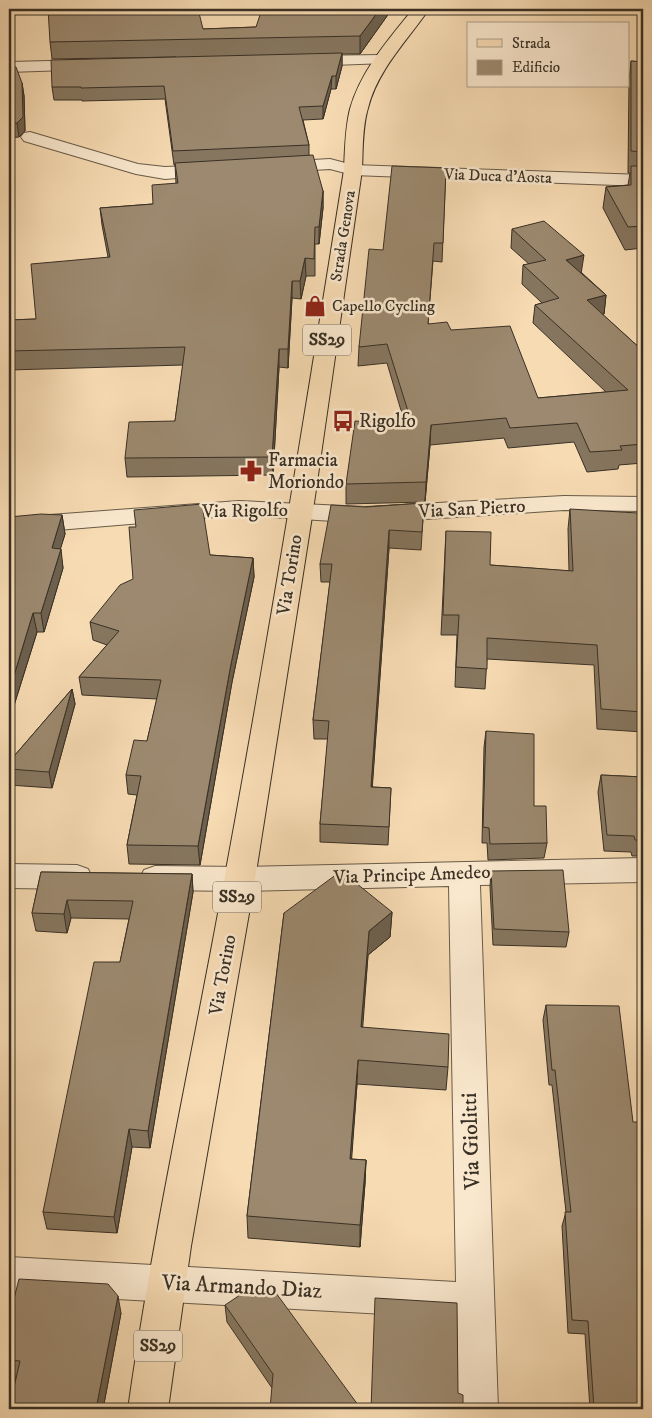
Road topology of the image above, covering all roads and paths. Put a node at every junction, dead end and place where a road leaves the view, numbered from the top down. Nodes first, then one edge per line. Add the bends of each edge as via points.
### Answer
1 (421, 9) edge
2 (381, 60) junction
3 (292, 61) edge
4 (106, 65) edge
5 (9, 67) edge
6 (30, 137) dead end
7 (262, 167) edge
8 (233, 169) edge
9 (353, 170) junction
10 (643, 181) edge
11 (643, 504) edge
12 (301, 510) junction
13 (9, 526) edge
14 (643, 870) edge
15 (464, 873) junction
16 (9, 876) edge
17 (240, 879) junction
18 (9, 1275) edge
19 (168, 1283) junction
20 (475, 1301) junction
21 (148, 1409) edge
22 (478, 1409) edge

1 - 2 main road, Strada Genova / SS29
2 - 3 street
2 - 9 main road, Strada Genova / SS29 via 369,81 360,108 354,136
4 - 5 street
6 - 8 street via 136,169 165,172
7 - 9 street, Via Duca d'Aosta via 330,164
9 - 10 street, Via Duca d'Aosta
9 - 12 main road, Strada Genova / SS29
11 - 12 street, Via San Pietro via 564,503 365,515
12 - 13 street, Via Rigolfo via 239,508
12 - 17 main road, Via Torino / SS29
14 - 15 street, Via Principe Amedeo
15 - 17 street, Via Principe Amedeo
15 - 20 street, Via Giolitti
16 - 17 street, Via Principe Amedeo
17 - 19 main road, Via Torino / SS29
18 - 19 street, Via Armando Diaz
19 - 20 street, Via Armando Diaz
19 - 21 main road, Via Torino / SS29
20 - 22 street, Via Giolitti

